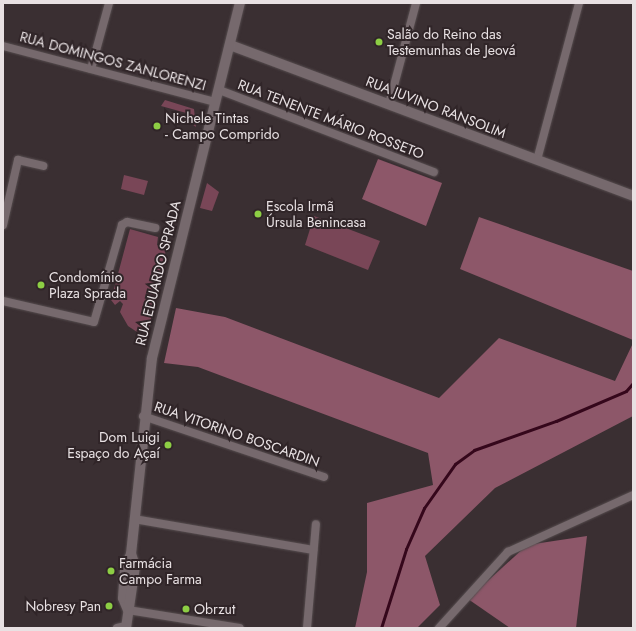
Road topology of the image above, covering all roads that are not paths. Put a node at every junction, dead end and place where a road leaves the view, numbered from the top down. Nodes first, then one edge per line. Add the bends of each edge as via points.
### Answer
1 (109, 3) edge
2 (240, 3) edge
3 (416, 3) edge
4 (579, 3) edge
5 (230, 45) junction
6 (3, 46) edge
7 (92, 69) junction
8 (219, 90) junction
9 (215, 102) junction
10 (389, 104) junction
11 (537, 160) junction
12 (43, 166) dead end
13 (434, 172) dead end
14 (633, 196) edge
15 (3, 225) edge
16 (155, 228) dead end
17 (3, 301) edge
18 (143, 416) junction
19 (324, 477) dead end
20 (633, 495) edge
21 (134, 519) junction
22 (316, 524) dead end
23 (314, 550) junction
24 (128, 610) junction
25 (123, 627) edge
26 (240, 628) edge
27 (307, 628) edge
28 (439, 628) edge

1 - 7 street
2 - 5 main road, RUA EDUARDO SPRADA
3 - 10 street
4 - 11 street
5 - 8 main road, RUA EDUARDO SPRADA
5 - 10 main road, RUA JUVINO RANSOLIM
6 - 7 street, RUA DOMINGOS ZANLORENZI
7 - 9 street, RUA DOMINGOS ZANLORENZI
8 - 9 main road, RUA EDUARDO SPRADA
8 - 13 street, RUA TENENTE MÁRIO ROSSETO
9 - 18 main road, RUA EDUARDO SPRADA via 157,336
10 - 11 main road, RUA JUVINO RANSOLIM
11 - 14 main road, RUA JUVINO RANSOLIM
12 - 15 street via 18,160
16 - 17 street via 127,222 122,225 94,322
18 - 19 street, RUA VITORINO BOSCARDIN
18 - 21 main road, RUA EDUARDO SPRADA
20 - 28 street via 508,552
21 - 23 street
21 - 24 main road, RUA EDUARDO SPRADA via 130,554 135,566 133,598
22 - 23 street
23 - 27 street
24 - 25 main road, RUA EDUARDO SPRADA
24 - 26 street

